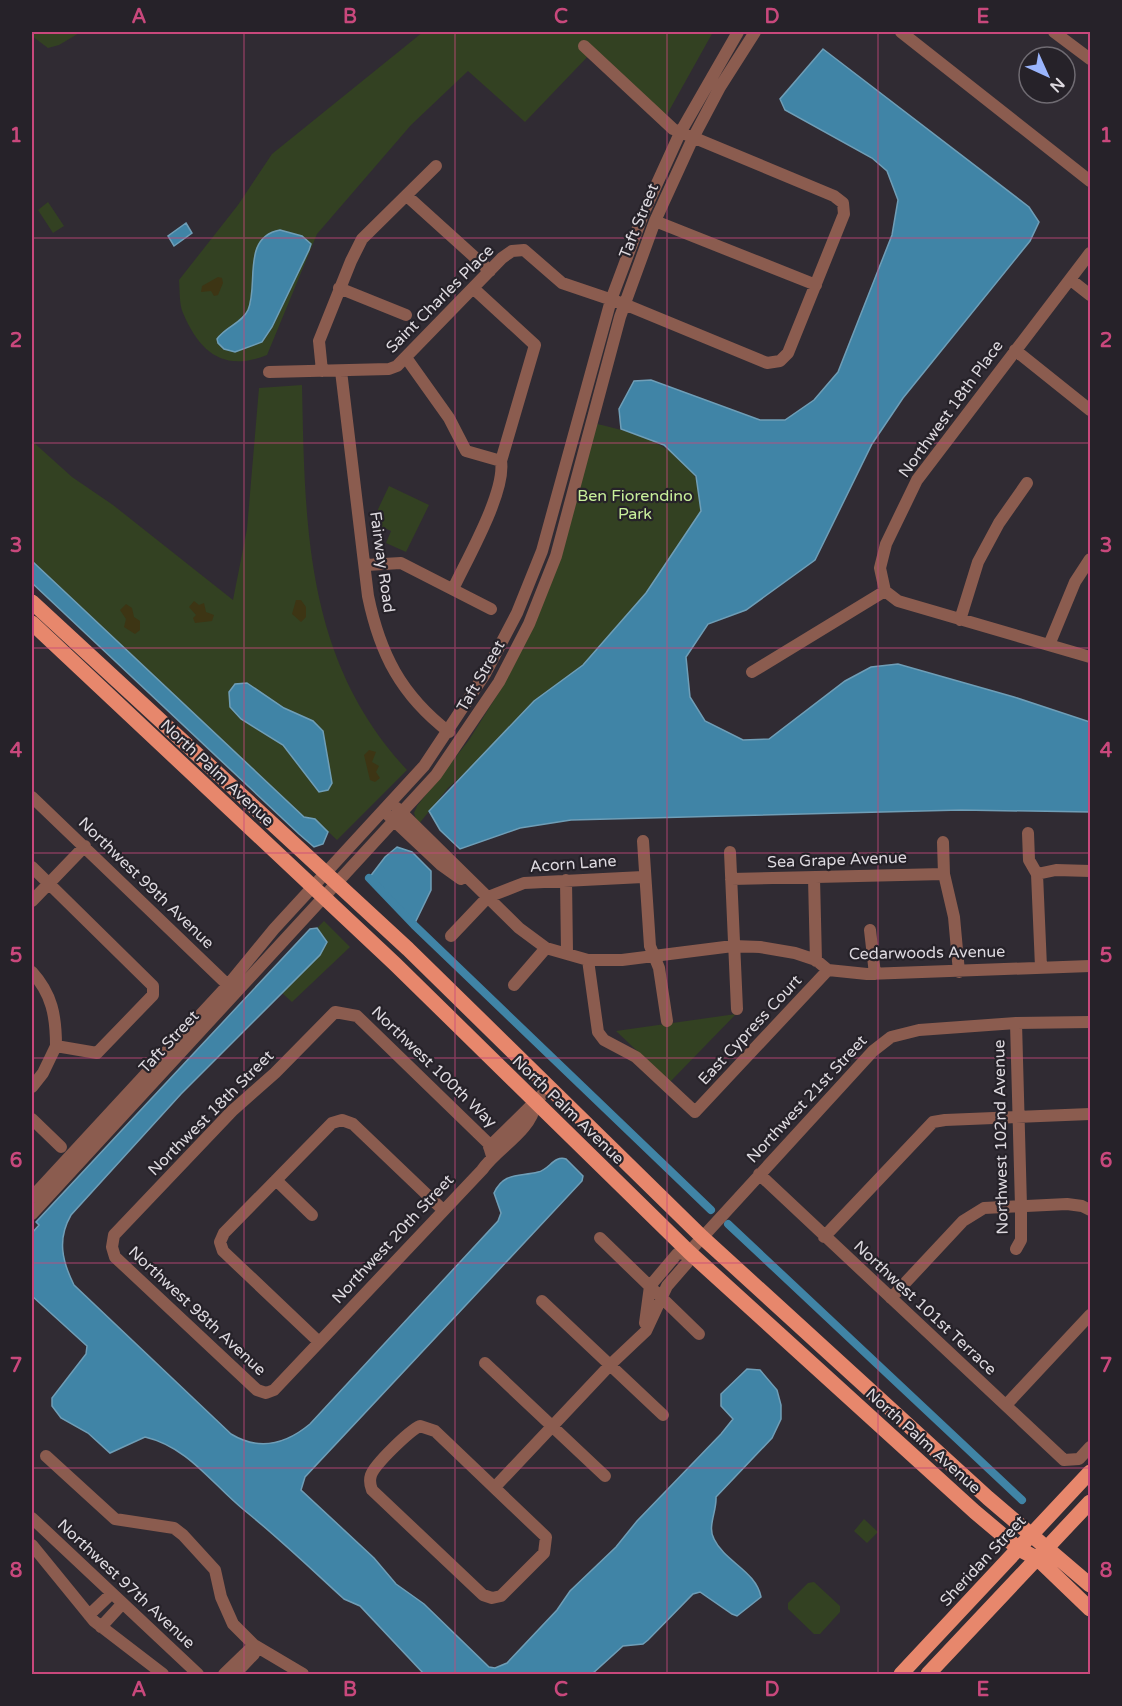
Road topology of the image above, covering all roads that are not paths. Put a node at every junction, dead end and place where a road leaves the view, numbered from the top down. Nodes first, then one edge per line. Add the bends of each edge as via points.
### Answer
1 (738, 32) edge
2 (755, 32) edge
3 (901, 32) edge
4 (1056, 32) edge
5 (584, 46) dead end
6 (1090, 59) edge
7 (708, 80) junction
8 (720, 87) junction
9 (680, 133) junction
10 (693, 138) junction
11 (436, 166) dead end
12 (1090, 181) edge
13 (407, 196) junction
14 (655, 221) junction
15 (1090, 253) edge
16 (490, 271) junction
17 (1071, 280) junction
18 (816, 285) junction
19 (339, 288) junction
20 (473, 288) junction
21 (1090, 295) edge
22 (618, 302) junction
23 (406, 315) dead end
24 (1015, 350) junction
25 (407, 359) junction
26 (322, 371) junction
27 (341, 371) junction
28 (270, 372) dead end
29 (1090, 410) edge
30 (501, 461) junction
31 (1027, 483) dead end
32 (1090, 559) edge
33 (366, 565) junction
34 (453, 589) junction
35 (885, 591) junction
36 (32, 602) edge
37 (491, 609) dead end
38 (960, 620) junction
39 (32, 623) edge
40 (1049, 645) junction
41 (1090, 657) edge
42 (106, 671) junction
43 (752, 672) dead end
44 (94, 682) junction
45 (449, 732) junction
46 (32, 797) edge
47 (388, 807) junction
48 (398, 818) junction
49 (1028, 833) dead end
50 (643, 841) dead end
51 (943, 842) dead end
52 (85, 846) junction
53 (730, 852) dead end
54 (32, 867) edge
55 (1090, 871) edge
56 (326, 873) junction
57 (944, 874) junction
58 (1037, 874) junction
59 (644, 877) junction
60 (814, 878) junction
61 (731, 879) junction
62 (566, 880) junction
63 (48, 883) junction
64 (337, 884) junction
65 (318, 892) junction
66 (488, 897) junction
67 (32, 901) edge
68 (870, 930) dead end
69 (451, 936) dead end
70 (733, 946) junction
71 (546, 948) junction
72 (567, 952) junction
73 (654, 955) junction
74 (588, 960) junction
75 (816, 961) junction
76 (1090, 966) edge
77 (1041, 967) junction
78 (828, 969) junction
79 (32, 972) edge
80 (959, 972) junction
81 (875, 974) junction
82 (514, 985) dead end
83 (233, 989) junction
84 (737, 1009) dead end
85 (343, 1011) joint
86 (667, 1022) dead end
87 (1090, 1022) edge
88 (1016, 1023) junction
89 (56, 1046) junction
90 (32, 1087) edge
91 (549, 1088) junction
92 (536, 1103) junction
93 (1090, 1114) edge
94 (1017, 1116) junction
95 (32, 1119) edge
96 (61, 1147) dead end
97 (489, 1148) junction
98 (759, 1174) junction
99 (276, 1180) junction
100 (32, 1197) edge
101 (1021, 1206) junction
102 (443, 1210) junction
103 (1090, 1210) edge
104 (32, 1214) edge
105 (312, 1215) dead end
106 (702, 1237) junction
107 (824, 1237) junction
108 (600, 1238) dead end
109 (112, 1247) joint
110 (1016, 1249) dead end
111 (688, 1252) junction
112 (658, 1274) junction
113 (668, 1284) junction
114 (650, 1286) junction
115 (661, 1297) junction
116 (891, 1298) junction
117 (542, 1301) dead end
118 (1090, 1315) edge
119 (699, 1334) dead end
120 (319, 1342) junction
121 (630, 1344) junction
122 (485, 1363) dead end
123 (611, 1364) junction
124 (266, 1394) joint
125 (1006, 1405) junction
126 (663, 1415) dead end
127 (553, 1426) junction
128 (1090, 1447) edge
129 (46, 1456) dead end
130 (1090, 1472) edge
131 (605, 1476) dead end
132 (495, 1487) junction
133 (1090, 1503) edge
134 (32, 1518) edge
135 (1033, 1534) junction
136 (32, 1545) edge
137 (1049, 1547) junction
138 (1019, 1549) junction
139 (1038, 1559) junction
140 (1090, 1585) edge
141 (111, 1594) junction
142 (122, 1604) junction
143 (1090, 1609) edge
144 (88, 1615) junction
145 (101, 1627) junction
146 (254, 1645) junction
147 (163, 1674) edge
148 (198, 1674) edge
149 (224, 1674) edge
150 (235, 1674) edge
151 (303, 1674) edge
152 (901, 1674) edge
153 (928, 1674) edge

1 - 7 street, Taft Street
2 - 8 street, Taft Street
3 - 12 street
4 - 6 street
5 - 9 street
7 - 8 street
7 - 9 street, Taft Street
8 - 10 street, Taft Street
9 - 10 street
9 - 22 street, Taft Street via 644,212
10 - 14 street, Taft Street
10 - 18 street via 843,203 844,214
11 - 13 street
13 - 16 street
13 - 19 street via 362,239
14 - 18 street
14 - 22 street, Taft Street
15 - 17 street, Northwest 18th Place
16 - 20 street, Saint Charles Place
16 - 22 street, Saint Charles Place via 506,254 524,250 562,283
17 - 21 street
17 - 24 street, Northwest 18th Place
18 - 22 street via 788,353 780,361 767,363
19 - 23 street
19 - 26 street via 319,340
20 - 25 street, Saint Charles Place
20 - 30 street via 535,345
22 - 45 street, Taft Street via 542,551 517,614
22 - 48 street, Taft Street via 556,556 531,620 499,682 464,736
24 - 29 street
24 - 35 street, Northwest 18th Place via 917,480 886,544 880,568
25 - 27 street, Saint Charles Place via 389,369
25 - 30 street via 449,418 466,451
26 - 27 street, Saint Charles Place
26 - 28 street, Saint Charles Place
27 - 33 street, Fairway Road
30 - 34 street via 496,494
31 - 38 street via 978,562
32 - 40 street via 1075,582
33 - 34 street via 401,563
33 - 45 street, Fairway Road via 375,630 390,663 401,685 427,715
34 - 37 street
35 - 38 street via 898,601
35 - 43 street
36 - 42 main road, North Palm Avenue
38 - 40 street
39 - 44 main road, North Palm Avenue
40 - 41 street
42 - 44 street
42 - 56 main road, North Palm Avenue
44 - 65 main road, North Palm Avenue
45 - 47 street, Taft Street
46 - 52 street, Northwest 99th Avenue
47 - 48 street, Cedarwoods Avenue
47 - 56 street, Taft Street
48 - 64 street, Taft Street
48 - 66 street, Cedarwoods Avenue via 440,864 466,882 474,883
49 - 58 street via 1029,860
50 - 59 street
51 - 57 street
52 - 63 street
52 - 83 street, Northwest 99th Avenue
53 - 61 street
54 - 63 street
55 - 58 street
56 - 64 main road, North Palm Avenue
56 - 65 street, Taft Street
57 - 60 street, Sea Grape Avenue
57 - 80 street via 954,917
58 - 77 street
59 - 62 street, Acorn Lane
59 - 73 street
60 - 61 street, Sea Grape Avenue
60 - 75 street
61 - 70 street
62 - 66 street, Acorn Lane via 524,883
62 - 72 street
63 - 67 street
63 - 89 street via 153,986 153,995 98,1053
64 - 65 street, Taft Street
64 - 91 main road, North Palm Avenue
65 - 83 street, Taft Street
65 - 92 main road, North Palm Avenue
66 - 69 street, Acorn Lane
66 - 71 street, Cedarwoods Avenue
68 - 81 street
70 - 73 street, Cedarwoods Avenue
70 - 75 street, Cedarwoods Avenue via 780,950
70 - 84 street
71 - 72 street, Cedarwoods Avenue
71 - 82 street
72 - 74 street, Cedarwoods Avenue
73 - 74 street, Cedarwoods Avenue
73 - 86 street
74 - 78 street, East Cypress Court via 598,1032 604,1040 636,1057 695,1112
75 - 78 street, Cedarwoods Avenue
76 - 77 street, Cedarwoods Avenue
77 - 80 street, Cedarwoods Avenue
78 - 81 street, Cedarwoods Avenue
79 - 89 street via 46,989 53,1007
80 - 81 street, Cedarwoods Avenue
83 - 100 street, Taft Street
83 - 104 street, Taft Street
85 - 97 street, Northwest 100th Way via 357,1016
85 - 109 street, Northwest 18th Street via 334,1012 232,1111 114,1235
87 - 88 street, Northwest 21st Street
88 - 94 street, Northwest 102nd Avenue
88 - 98 street, Northwest 21st Street via 919,1030 891,1037
89 - 90 street
91 - 92 street, Northwest 20th Street
91 - 106 main road, North Palm Avenue
92 - 97 street, Northwest 20th Street via 518,1118 512,1118
92 - 97 street, Northwest 20th Street via 533,1116 502,1151
92 - 111 main road, North Palm Avenue
93 - 94 street
94 - 101 street, Northwest 102nd Avenue
94 - 107 street via 933,1122
95 - 96 street
97 - 102 street, Northwest 20th Street via 482,1170
98 - 106 street, Northwest 21st Street
98 - 107 street, Northwest 101st Terrace
99 - 102 street via 332,1123 342,1120 353,1124
99 - 105 street
99 - 120 street via 224,1233 220,1242 223,1251
101 - 103 street via 1066,1204
101 - 110 street, Northwest 102nd Avenue via 1021,1240
101 - 116 street via 996,1206 974,1213
102 - 120 street, Northwest 20th Street
106 - 111 street, Northwest 21st Street
106 - 135 main road, North Palm Avenue via 988,1498
107 - 116 street, Northwest 101st Terrace
108 - 114 street
109 - 124 street, Northwest 98th Avenue via 115,1257 256,1390
111 - 112 street, Northwest 21st Street via 676,1254
111 - 113 street, Northwest 21st Street via 687,1263
111 - 138 main road, North Palm Avenue
112 - 113 street
112 - 114 street, Northwest 21st Street
113 - 115 street, Northwest 21st Street
114 - 115 street
114 - 121 street, Northwest 21st Street via 645,1322
115 - 119 street
115 - 121 street, Northwest 21st Street via 646,1331
116 - 125 street, Northwest 101st Terrace
117 - 123 street
118 - 125 street
120 - 124 street, Northwest 20th Street
121 - 123 street, Northwest 21st Street
122 - 127 street
123 - 126 street
123 - 127 street, Northwest 21st Street
125 - 128 street, Northwest 101st Terrace via 1064,1460 1079,1459
127 - 131 street
127 - 132 street, Northwest 21st Street
129 - 146 street via 115,1519 174,1528 183,1535 215,1570 221,1599 233,1624
130 - 135 main road, Sheridan Street
132 - 132 street via 542,1532 547,1543 544,1553 507,1593 494,1599 483,1595 374,1494 370,1479 410,1432 423,1426 435,1431
133 - 137 main road
134 - 141 street, Northwest 97th Avenue
135 - 137 main road, North Palm Avenue
135 - 138 main road, Sheridan Street
136 - 144 street
137 - 139 main road
137 - 140 main road, North Palm Avenue
138 - 139 main road, North Palm Avenue
138 - 152 main road, Sheridan Street
139 - 143 main road, North Palm Avenue
139 - 153 main road
141 - 142 street, Northwest 97th Avenue
141 - 144 street
142 - 145 street
142 - 148 street, Northwest 97th Avenue
144 - 145 street
145 - 147 street
146 - 149 street
146 - 150 street via 254,1654
146 - 151 street

